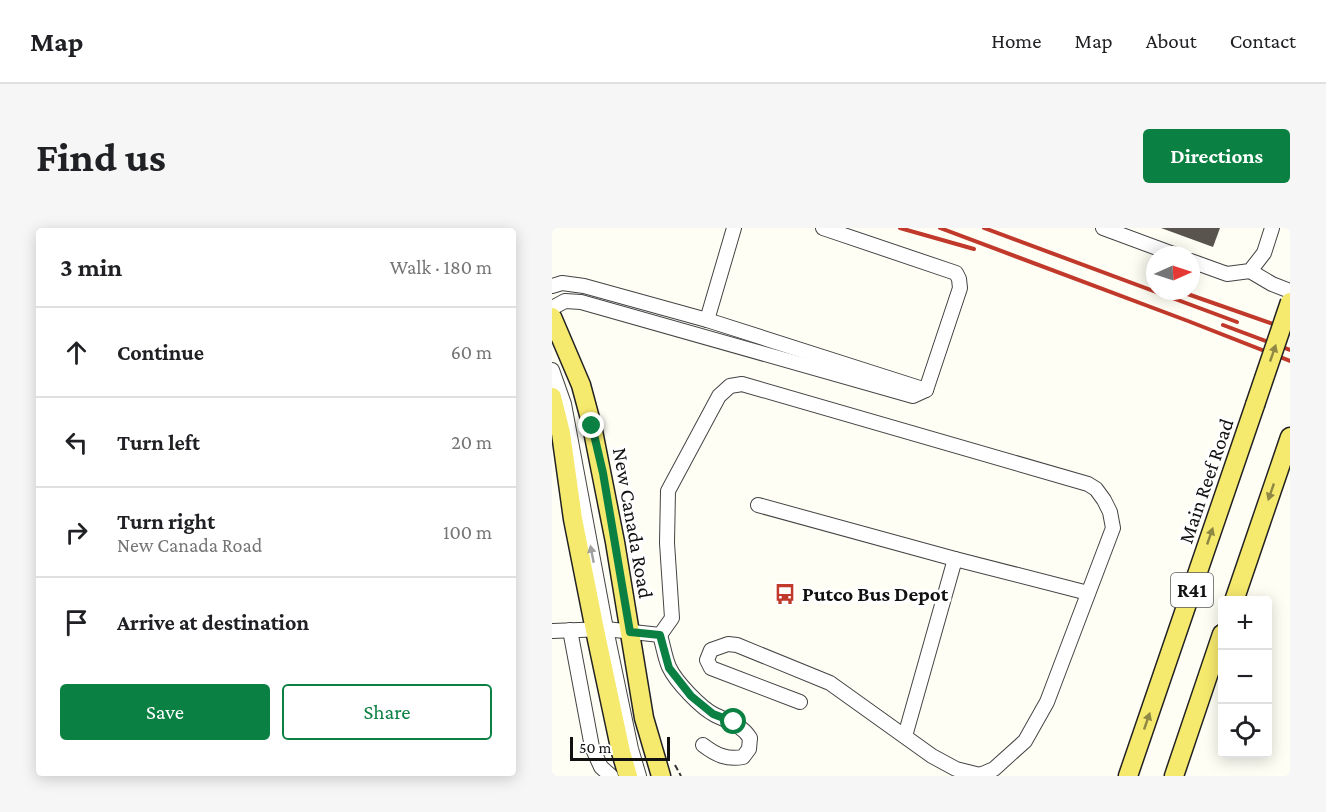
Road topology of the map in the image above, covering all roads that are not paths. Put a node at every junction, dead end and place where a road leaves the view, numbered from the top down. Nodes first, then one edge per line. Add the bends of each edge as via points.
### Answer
1 (734, 228) edge
2 (823, 228) edge
3 (1103, 228) edge
4 (1272, 228) edge
5 (1152, 246) edge
6 (1200, 264) edge
7 (1250, 271) junction
8 (552, 286) edge
9 (1290, 291) edge
10 (1290, 302) edge
11 (552, 308) edge
12 (552, 317) edge
13 (707, 320) junction
14 (552, 339) edge
15 (552, 369) edge
16 (926, 390) junction
17 (552, 397) edge
18 (1290, 437) edge
19 (758, 505) dead end
20 (955, 559) junction
21 (1088, 593) junction
22 (1235, 596) edge
23 (570, 630) junction
24 (601, 630) junction
25 (552, 631) edge
26 (626, 632) junction
27 (660, 635) junction
28 (1218, 646) edge
29 (800, 702) dead end
30 (905, 736) junction
31 (703, 745) dead end
32 (612, 776) edge
33 (628, 776) edge
34 (639, 776) edge
35 (652, 776) edge
36 (661, 776) edge
37 (1128, 776) edge
38 (1173, 776) edge

1 - 13 lane
2 - 16 lane via 956,273 960,288
3 - 5 lane
4 - 7 lane via 1264,253
6 - 7 lane via 1227,274
7 - 9 lane
8 - 13 lane via 585,286
37 -> 10 main road, Main Reef Road / R41, bridge
11 - 16 lane via 565,301 581,302 913,396
12 - 26 main road, New Canada Road via 581,386 592,426 603,473
13 - 16 lane
14 - 26 lane, New Canada Road via 586,433
24 -> 15 lane via 564,404
17 - 24 main road via 573,519
18 -> 22 main road, R41
19 - 20 lane
20 - 21 lane
20 - 30 lane
21 - 27 lane via 1113,528 1104,500 1088,484 742,384 730,386 720,396 668,491 672,618
21 - 30 lane via 1047,702 1025,741 994,769 980,775 956,769
23 - 24 lane
23 - 25 lane
23 - 32 lane via 592,747 601,767
24 - 26 lane
24 - 33 main road
24 - 34 lane
26 - 27 lane
26 - 35 lane, New Canada Road via 639,725
26 - 36 main road, New Canada Road
27 - 31 lane via 669,668 691,696 713,714 734,722 750,738 743,757 729,759
28 - 38 main road, R41
29 - 30 lane via 711,668 707,660 711,650 737,645 830,683

